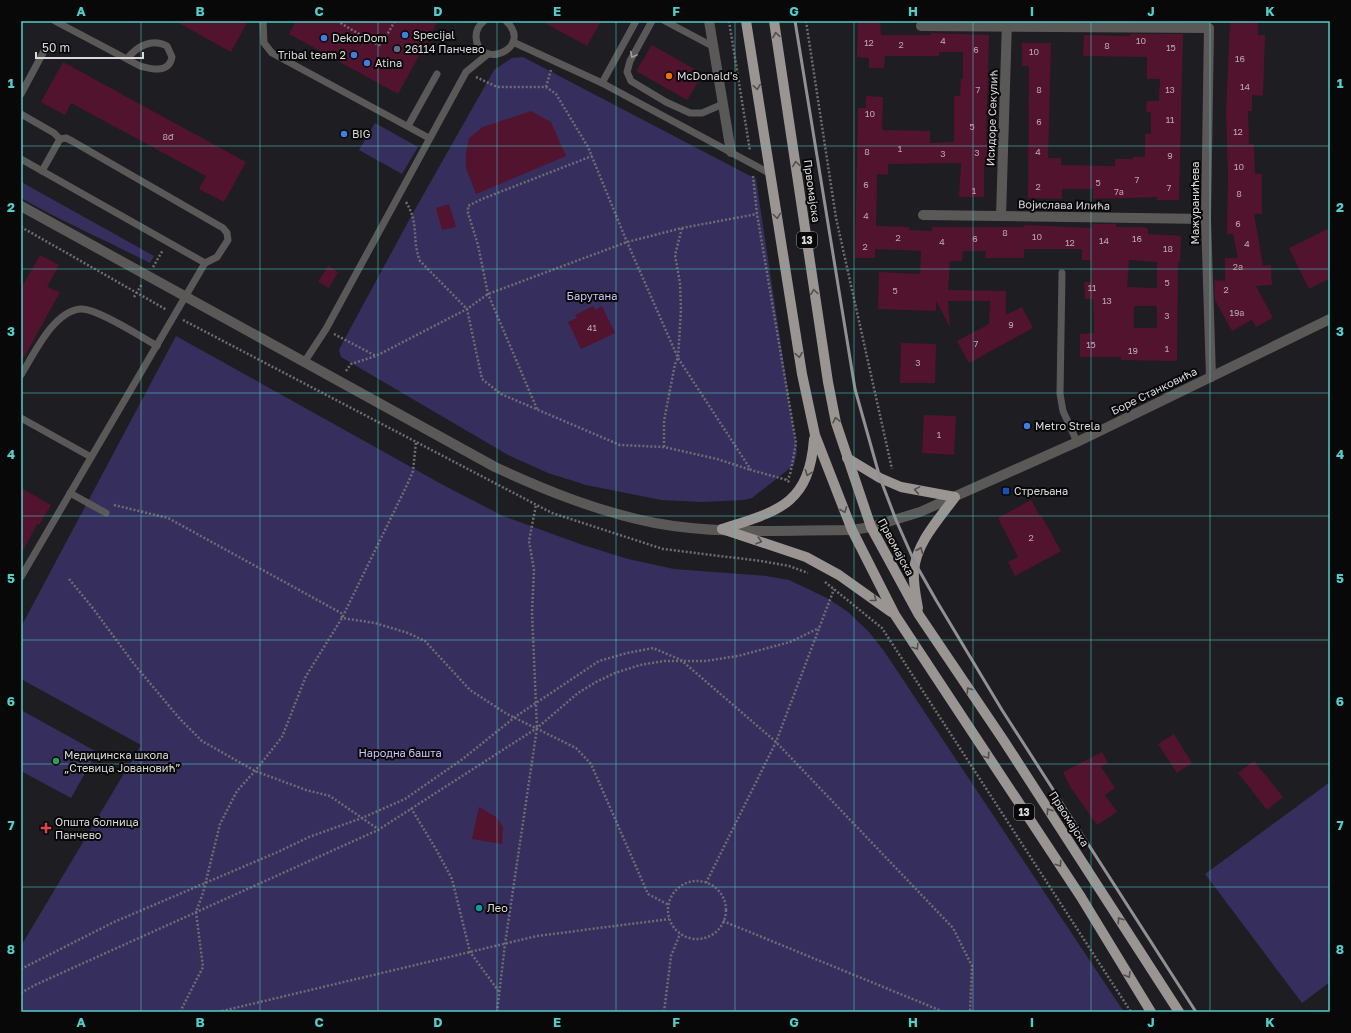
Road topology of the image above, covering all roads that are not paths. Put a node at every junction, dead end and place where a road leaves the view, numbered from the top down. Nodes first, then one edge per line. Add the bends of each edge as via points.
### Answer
1 (54, 21) edge
2 (263, 21) edge
3 (484, 21) edge
4 (506, 21) edge
5 (636, 21) edge
6 (652, 21) edge
7 (665, 21) edge
8 (709, 21) edge
9 (746, 21) edge
10 (774, 21) edge
11 (1007, 24) edge
12 (921, 26) dead end
13 (513, 42) junction
14 (714, 47) junction
15 (44, 51) dead end
16 (488, 54) junction
17 (127, 58) junction
18 (437, 74) dead end
19 (602, 83) junction
20 (21, 94) edge
21 (723, 104) junction
22 (21, 114) edge
23 (408, 126) junction
24 (429, 138) junction
25 (60, 139) junction
26 (731, 152) junction
27 (21, 159) edge
28 (42, 171) junction
29 (771, 174) junction
30 (21, 206) edge
31 (922, 215) dead end
32 (1001, 216) junction
33 (1206, 219) junction
34 (205, 263) junction
35 (1062, 273) dead end
36 (185, 297) junction
37 (1330, 319) edge
38 (157, 346) junction
39 (305, 361) junction
40 (21, 375) edge
41 (1211, 377) junction
42 (21, 418) edge
43 (815, 435) junction
44 (1077, 442) junction
45 (91, 457) junction
46 (847, 458) junction
47 (70, 493) junction
48 (955, 497) junction
49 (106, 513) dead end
50 (871, 527) junction
51 (722, 529) junction
52 (852, 530) junction
53 (21, 577) edge
54 (895, 615) junction
55 (919, 615) junction
56 (1151, 1012) edge
57 (1179, 1012) edge

1 - 17 lane
2 - 23 lane via 264,43 272,53
3 - 16 lane via 478,28 476,40
4 - 13 lane via 513,30
5 - 19 lane
6 -> 21 lane via 630,61 627,72 631,81 690,113 702,113
7 - 14 lane
8 - 14 street
9 -> 29 main road, 13
46 -> 10 main road, Првомајска / 13 via 836,423 821,340
11 - 12 street
11 - 32 street, Исидоре Секулић
11 - 33 street, Мажуранићева via 1210,28
13 - 16 lane via 505,52
13 - 19 lane
14 - 21 street
15 - 20 lane
16 - 24 lane via 466,72
17 - 17 lane via 140,66 158,70 168,66 172,57 167,46 150,42
18 - 23 lane
19 - 26 lane
21 - 26 street
22 - 25 lane
23 - 24 lane
24 - 39 lane via 326,330
25 - 28 lane
25 - 34 lane via 72,141 223,228 227,233 226,244 218,257
26 - 29 lane
27 - 28 lane
28 - 34 lane
29 -> 43 main road, 13 via 792,317
30 - 36 street, Боре Станковића
31 - 32 street, Војислава Илића
32 - 33 street, Војислава Илића
33 - 41 street, Мажуранићева
34 - 36 lane
35 - 44 lane via 1060,394 1062,410
36 - 38 lane
36 - 39 street, Боре Станковића
37 - 41 street, Боре Станковића
38 - 40 lane via 95,312 81,308 53,324
38 - 45 lane
39 - 51 street, Боре Станковића via 495,467 572,500 656,523
41 - 44 street, Боре Станковића
42 - 45 lane
43 -> 51 main road via 812,460 800,490 786,504 765,515
43 -> 52 main road, 13
44 - 48 street, Боре Станковића
45 - 47 lane
48 -> 46 main road via 901,488
46 - 50 main road, Првомајска / 13
47 - 49 lane
47 - 53 lane
48 - 50 street, Боре Станковића via 914,514
55 -> 48 main road via 914,583 915,563 924,540
50 - 52 street, Боре Станковића
50 - 55 main road, Првомајска / 13
51 - 52 street, Боре Станковића
51 -> 54 main road via 806,557 839,575
52 - 54 main road, 13
54 -> 56 main road, 13 via 1081,897
57 -> 55 main road, Првомајска / 13

